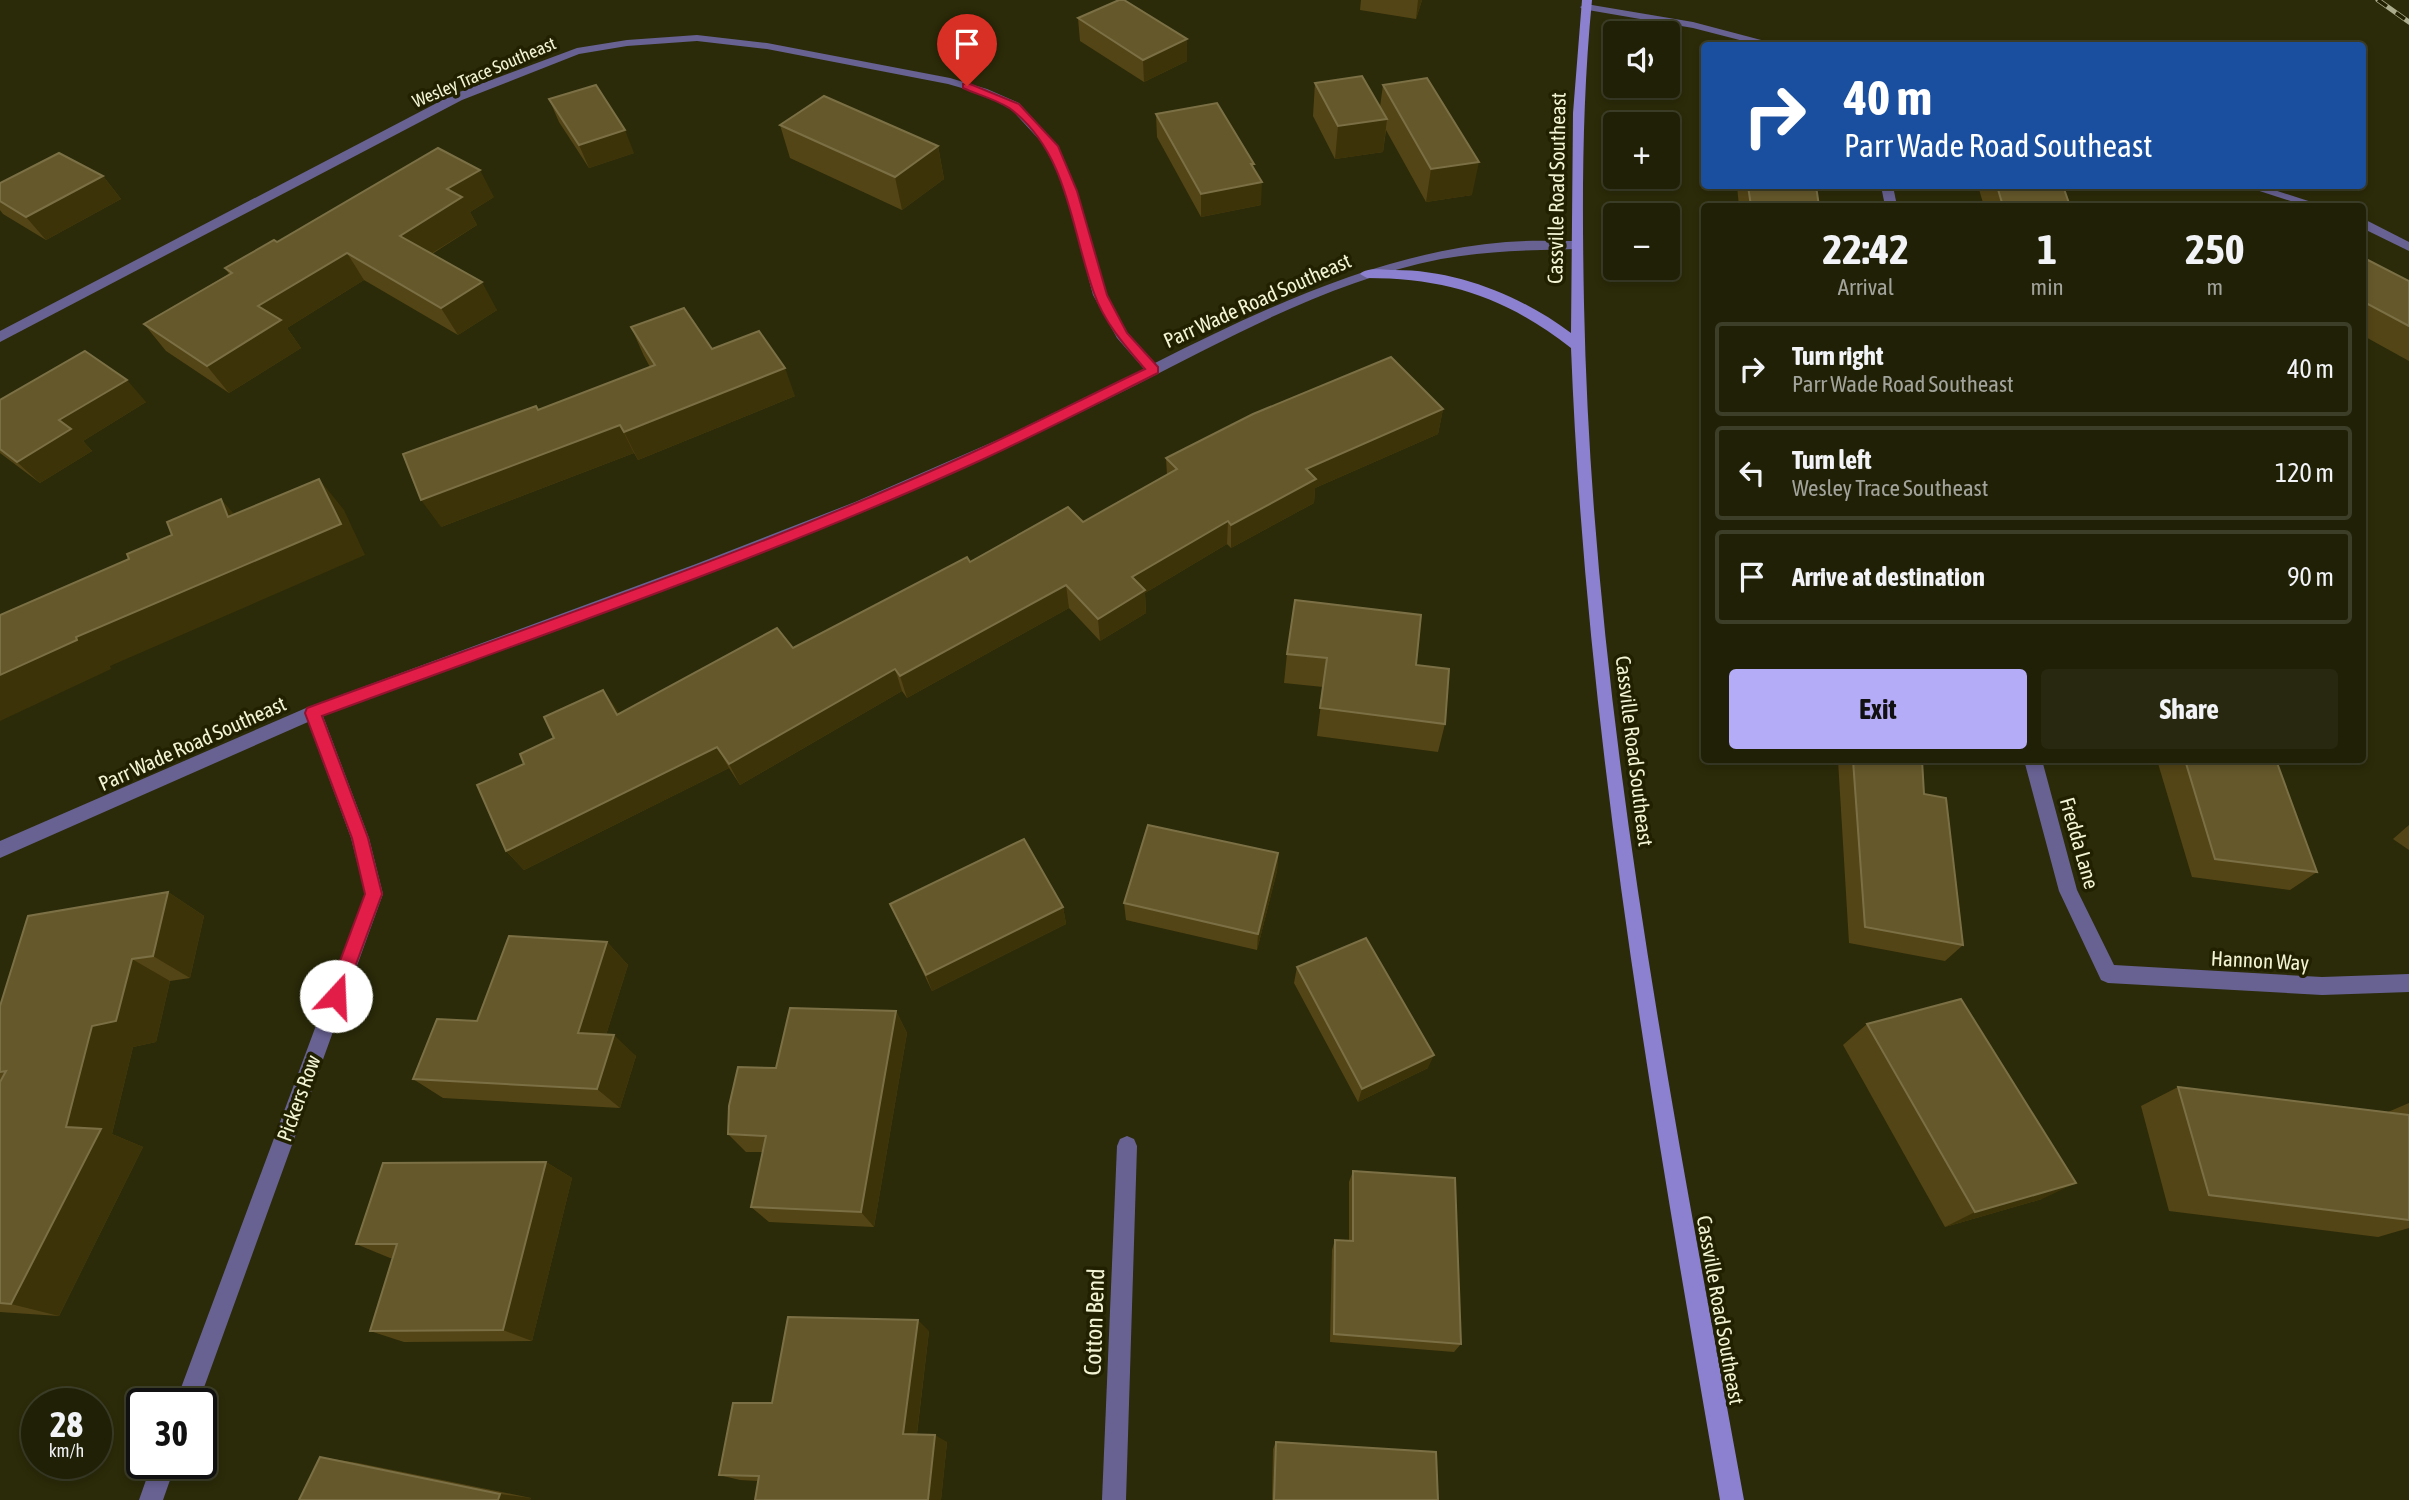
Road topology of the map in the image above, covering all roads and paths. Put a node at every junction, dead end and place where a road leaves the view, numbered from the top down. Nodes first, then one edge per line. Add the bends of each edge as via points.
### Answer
1 (1587, 4) edge
2 (1763, 42) edge
3 (2260, 189) edge
4 (2308, 203) edge
5 (2366, 224) edge
6 (1576, 245) junction
7 (2409, 247) edge
8 (1367, 274) junction
9 (0, 337) edge
10 (1577, 345) junction
11 (1153, 370) junction
12 (313, 713) junction
13 (2034, 763) edge
14 (0, 850) edge
15 (2108, 974) joint
16 (2409, 983) edge
17 (1126, 1146) dead end
18 (192, 1388) edge
19 (158, 1479) edge
20 (151, 1500) edge
21 (1114, 1500) edge
22 (1732, 1500) edge

1 - 2 street
1 - 6 main road, Cassville Road Southeast
3 - 4 street
5 - 7 street
6 - 8 street, Parr Wade Road Southeast via 1508,245
6 - 10 main road, Cassville Road Southeast
8 - 10 main road via 1433,277 1489,291 1532,312
8 - 11 street, Parr Wade Road Southeast via 1284,306
9 - 11 street, Wesley Trace Southeast via 458,97 577,51 697,38 767,46 950,81 1015,106 1052,146 1071,191 1100,295 1122,335
10 - 22 main road, Cassville Road Southeast via 1586,514 1604,701 1682,1225
11 - 12 street, Parr Wade Road Southeast via 973,458 831,518
12 - 14 street, Parr Wade Road Southeast
12 - 18 street, Pickers Row via 360,838 374,894
13 - 15 street, Fredda Lane via 2067,891
15 - 16 street, Hannon Way via 2322,986
17 - 21 street, Cotton Bend
19 - 20 street

